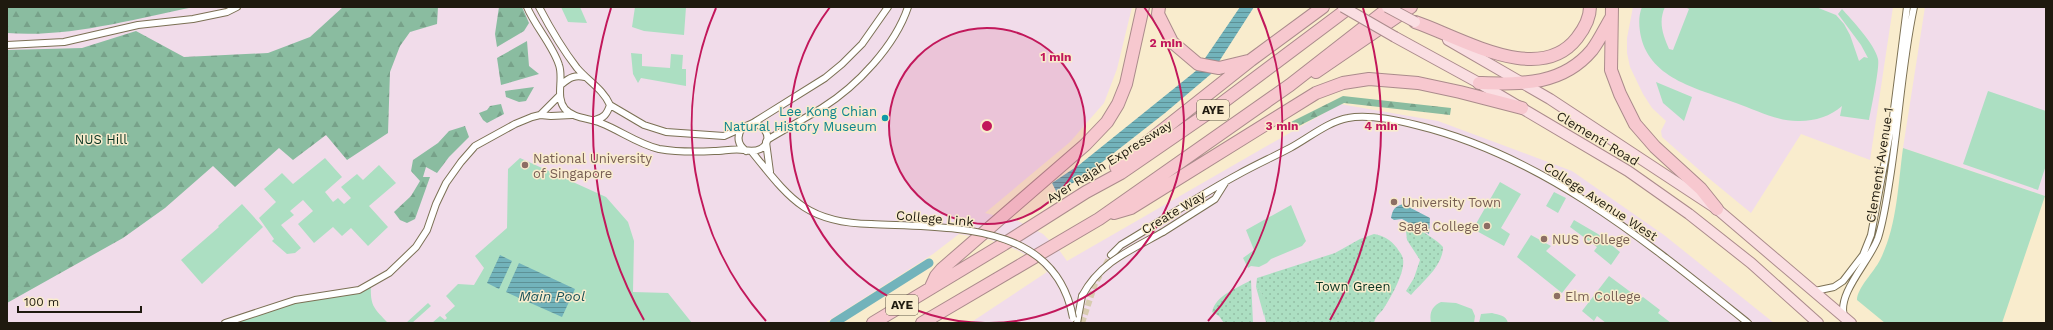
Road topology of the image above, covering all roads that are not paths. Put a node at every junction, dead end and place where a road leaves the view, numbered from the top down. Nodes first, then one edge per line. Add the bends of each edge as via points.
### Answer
1 (237, 7) edge
2 (527, 7) edge
3 (539, 7) edge
4 (888, 7) edge
5 (908, 7) edge
6 (1143, 7) edge
7 (1159, 7) edge
8 (1323, 7) edge
9 (1343, 7) edge
10 (1350, 7) edge
11 (1387, 7) edge
12 (1390, 7) edge
13 (1411, 7) edge
14 (1590, 7) edge
15 (1907, 7) edge
16 (1914, 7) edge
17 (1611, 13) edge
18 (1415, 22) junction
19 (1907, 44) junction
20 (7, 45) edge
21 (1901, 49) junction
22 (1251, 60) junction
23 (585, 77) junction
24 (1479, 83) junction
25 (562, 84) junction
26 (1526, 84) junction
27 (1290, 85) junction
28 (560, 95) junction
29 (610, 105) junction
30 (1522, 108) junction
31 (572, 114) junction
32 (540, 115) junction
33 (594, 120) junction
34 (754, 123) junction
35 (746, 125) junction
36 (767, 141) junction
37 (749, 151) junction
38 (770, 172) junction
39 (1226, 182) junction
40 (1086, 192) junction
41 (1717, 208) junction
42 (1100, 219) junction
43 (1111, 256) tunnel mouth
44 (931, 288) junction
45 (1815, 291) junction
46 (1848, 320) edge
47 (1074, 322) edge
48 (225, 323) edge
49 (873, 323) edge
50 (922, 323) edge
51 (1748, 323) edge
52 (1818, 323) edge

1 - 20 street via 227,12 138,25 64,42
2 - 25 street via 559,65
3 - 23 street via 569,57
4 - 34 street via 870,34 842,64 825,78
5 - 36 street via 888,45 863,74 823,108
6 - 44 highway via 1126,84 1107,122 1085,145 940,272
7 - 22 highway via 1158,14 1172,42 1198,64 1219,68
8 - 22 highway
9 - 24 main road, Clementi Road, bridge
10 - 40 highway, Ayer Rajah Expressway / AYE via 1214,109 1120,173
11 - 18 main road, Clementi Road, bridge
12 - 27 highway, AYE
13 - 27 highway via 1322,70
14 - 18 highway via 1584,29 1572,44 1556,55 1537,60 1519,59 1483,48
15 - 21 street, Clementi Avenue 1
16 - 19 street, Clementi Avenue 1
17 - 26 highway via 1592,50 1573,67 1546,80
17 - 41 highway via 1611,70 1635,124
18 - 26 main road, Clementi Road
19 - 21 street
19 - 46 street, Clementi Avenue 1 via 1894,155 1878,237 1848,288 1844,303
21 - 45 street, Clementi Avenue 1 via 1893,117 1871,235 1863,254 1843,281 1834,287
22 - 40 highway
23 - 25 street via 577,75 568,78
23 - 29 street via 598,87
24 - 26 highway
24 - 30 main road, Clementi Road
25 - 28 street
26 - 41 main road, Clementi Road
27 - 42 highway, AYE
28 - 31 street via 564,106
28 - 32 street
29 - 33 street via 601,119
29 - 35 street via 644,125 666,132 724,136
30 - 42 highway via 1418,84 1369,78 1343,83 1316,93 1131,208
30 - 52 main road, Clementi Road via 1659,192 1751,263
31 - 32 street
31 - 33 street
32 - 48 street via 515,124 475,146 446,183 427,230 416,247 389,274 359,290 295,300
33 - 37 street via 630,138 659,148 698,152 738,149
34 - 35 street
34 - 36 street via 765,130
35 - 37 street via 740,130 738,138 740,145
36 - 37 street via 760,150
36 - 38 street, College Link
37 - 38 street, College Link
38 - 47 street, College Link, bridge via 777,184 791,198 814,214 832,220 858,224 961,229 997,236 1022,246 1036,254 1062,283 1071,305
39 - 43 street, Create Way via 1121,245
39 - 47 street, Create Way, bridge via 1215,199 1111,261 1098,272 1082,297
39 - 51 street, College Avenue West via 1345,118 1384,119 1438,130 1485,147 1567,188 1664,256
40 - 44 highway, Ayer Rajah Expressway / AYE
41 - 45 main road, Clementi Road
42 - 50 highway, AYE
44 - 49 highway, Ayer Rajah Expressway / AYE
45 - 46 main road, Clementi Road

